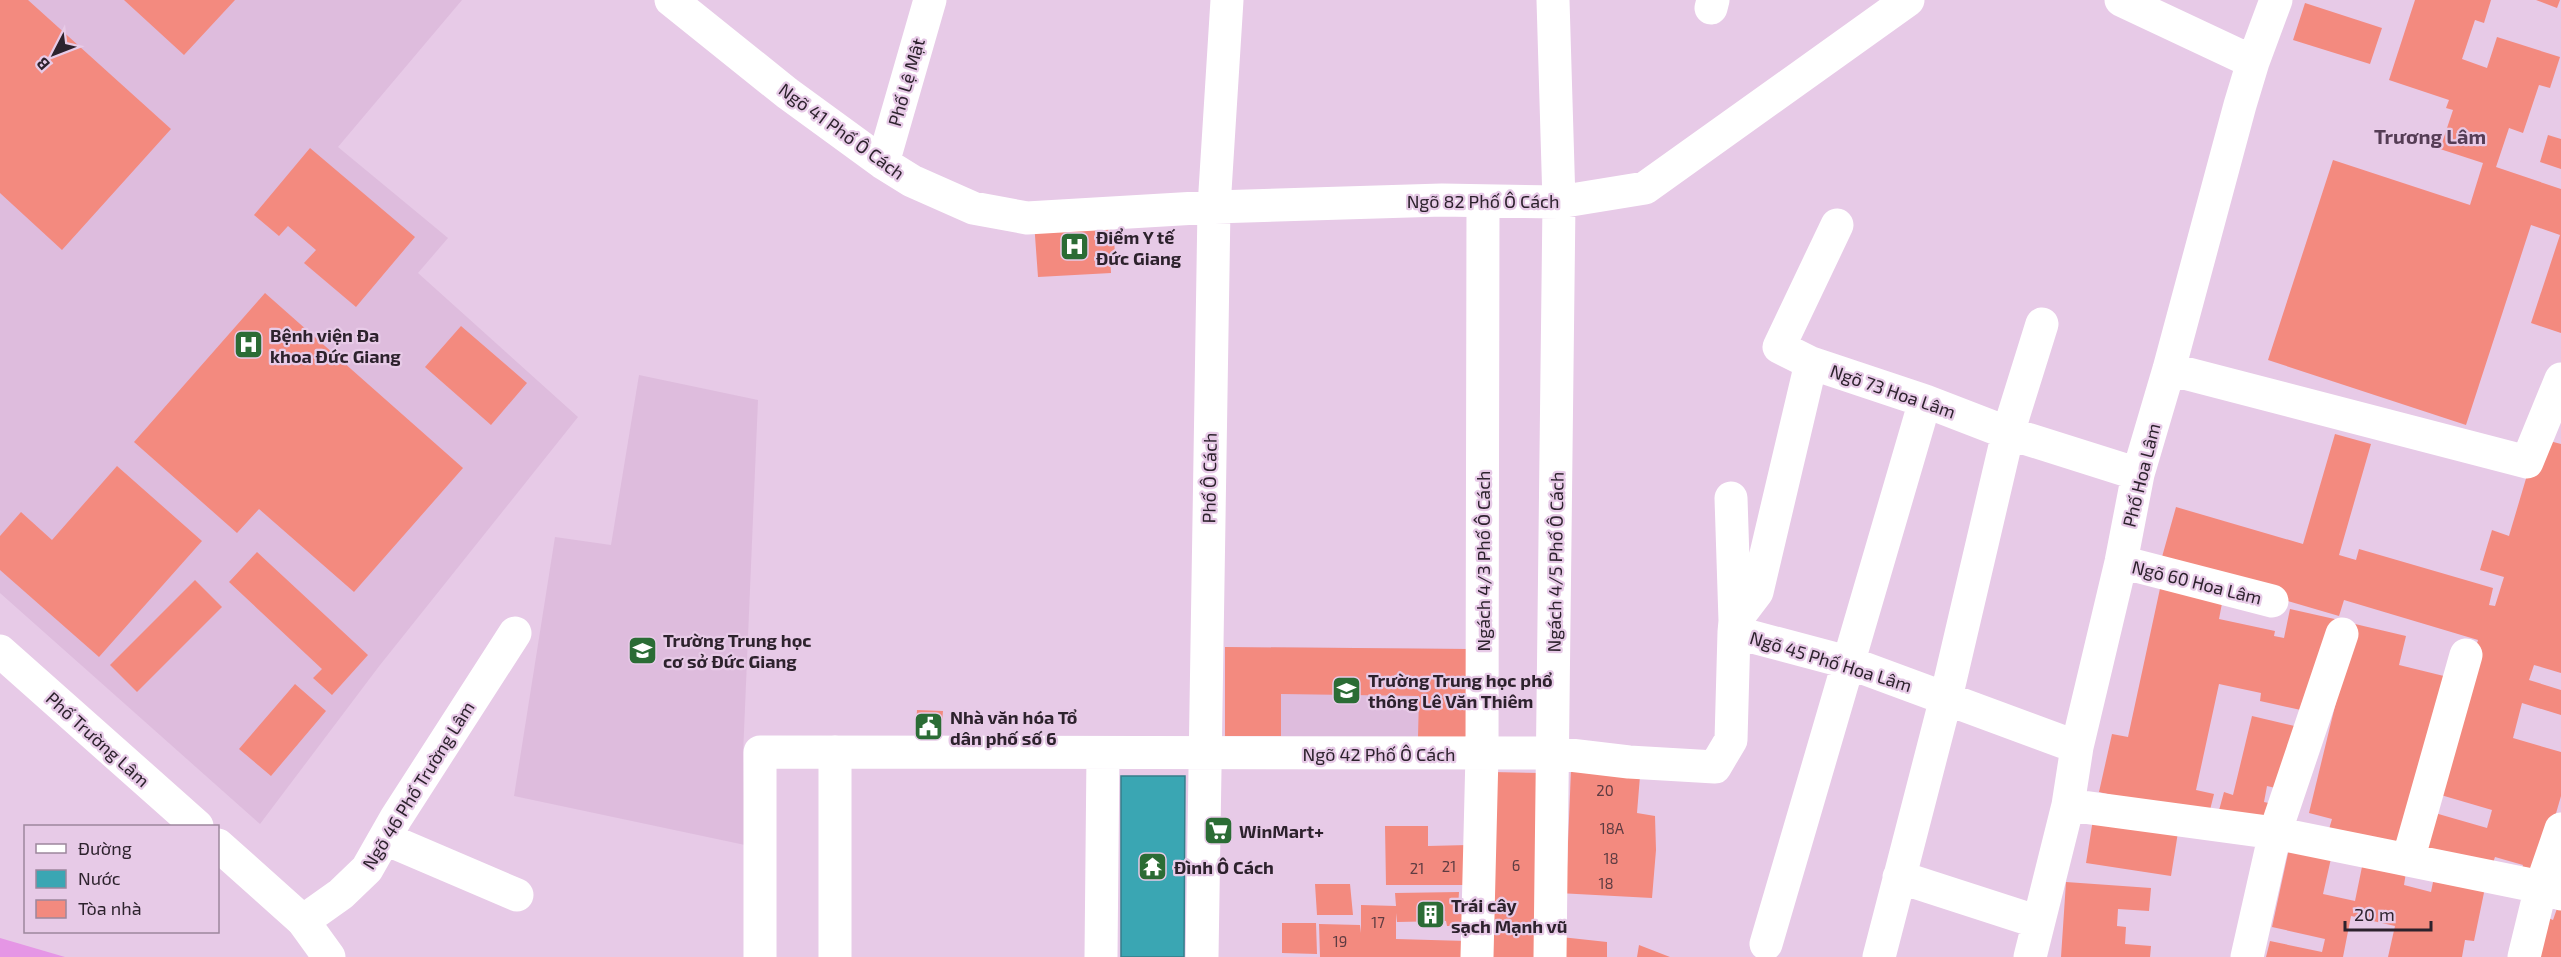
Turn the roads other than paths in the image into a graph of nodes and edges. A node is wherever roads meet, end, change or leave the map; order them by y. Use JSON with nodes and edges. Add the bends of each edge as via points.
{"nodes":[{"id":1,"x":671,"y":0,"type":"edge"},
{"id":2,"x":930,"y":0,"type":"edge"},
{"id":3,"x":1227,"y":0,"type":"edge"},
{"id":4,"x":1553,"y":0,"type":"edge"},
{"id":5,"x":1908,"y":0,"type":"edge"},
{"id":6,"x":2121,"y":0,"type":"edge"},
{"id":7,"x":2276,"y":0,"type":"edge"},
{"id":8,"x":2253,"y":62,"type":"junction"},
{"id":9,"x":883,"y":163,"type":"junction"},
{"id":10,"x":1483,"y":201,"type":"junction"},
{"id":11,"x":1559,"y":202,"type":"junction"},
{"id":12,"x":1214,"y":207,"type":"junction"},
{"id":13,"x":1837,"y":225,"type":"dead end"},
{"id":14,"x":2042,"y":324,"type":"dead end"},
{"id":15,"x":1811,"y":363,"type":"junction"},
{"id":16,"x":2169,"y":369,"type":"junction"},
{"id":17,"x":2561,"y":379,"type":"edge"},
{"id":18,"x":1925,"y":401,"type":"junction"},
{"id":19,"x":2008,"y":433,"type":"junction"},
{"id":20,"x":2138,"y":474,"type":"junction"},
{"id":21,"x":1731,"y":498,"type":"dead end"},
{"id":22,"x":2121,"y":562,"type":"junction"},
{"id":23,"x":2272,"y":601,"type":"dead end"},
{"id":24,"x":1734,"y":626,"type":"junction"},
{"id":25,"x":515,"y":633,"type":"dead end"},
{"id":26,"x":2342,"y":634,"type":"dead end"},
{"id":27,"x":0,"y":651,"type":"edge"},
{"id":28,"x":2466,"y":655,"type":"dead end"},
{"id":29,"x":1847,"y":662,"type":"junction"},
{"id":30,"x":1946,"y":698,"type":"junction"},
{"id":31,"x":2077,"y":747,"type":"junction"},
{"id":32,"x":835,"y":752,"type":"junction"},
{"id":33,"x":1103,"y":753,"type":"junction"},
{"id":34,"x":1206,"y":753,"type":"junction"},
{"id":35,"x":1553,"y":753,"type":"junction"},
{"id":36,"x":1482,"y":754,"type":"junction"},
{"id":37,"x":2068,"y":805,"type":"junction"},
{"id":38,"x":196,"y":825,"type":"edge"},
{"id":39,"x":2561,"y":829,"type":"edge"},
{"id":40,"x":2275,"y":832,"type":"junction"},
{"id":41,"x":386,"y":839,"type":"junction"},
{"id":42,"x":219,"y":846,"type":"edge"},
{"id":43,"x":2408,"y":860,"type":"junction"},
{"id":44,"x":1899,"y":877,"type":"junction"},
{"id":45,"x":2551,"y":890,"type":"edge"},
{"id":46,"x":517,"y":895,"type":"dead end"},
{"id":47,"x":303,"y":921,"type":"junction"},
{"id":48,"x":2038,"y":922,"type":"junction"},
{"id":49,"x":1766,"y":944,"type":"dead end"},
{"id":50,"x":329,"y":957,"type":"edge"},
{"id":51,"x":759,"y":957,"type":"edge"},
{"id":52,"x":835,"y":957,"type":"edge"},
{"id":53,"x":1101,"y":957,"type":"edge"},
{"id":54,"x":1202,"y":957,"type":"edge"},
{"id":55,"x":1477,"y":957,"type":"edge"},
{"id":56,"x":1550,"y":957,"type":"edge"},
{"id":57,"x":1879,"y":957,"type":"edge"},
{"id":58,"x":2030,"y":957,"type":"edge"},
{"id":59,"x":2247,"y":957,"type":"edge"},
{"id":60,"x":2524,"y":957,"type":"edge"}],
"edges":[{"from":1,"to":9,"type":"street","name":"Ngõ 41 Phố Ô Cách","via":[[787,93]]},
{"from":2,"to":9,"type":"street","name":"Phố Lệ Mật"},
{"from":3,"to":12,"type":"street","name":"Phố Ô Cách"},
{"from":4,"to":11,"type":"street","name":"Ngách 4/5 Phố Ô Cách"},
{"from":5,"to":11,"type":"street","name":"Ngõ 82 Phố Ô Cách","via":[[1645,188]]},
{"from":6,"to":8,"type":"street"},
{"from":7,"to":8,"type":"street","name":"Phố Hoa Lâm"},
{"from":8,"to":16,"type":"street","name":"Phố Hoa Lâm"},
{"from":9,"to":12,"type":"street","name":"Ngõ 41 Phố Ô Cách","via":[[912,181],[973,208],[1027,218]]},
{"from":10,"to":11,"type":"street","name":"Ngõ 82 Phố Ô Cách"},
{"from":10,"to":12,"type":"street","name":"Ngõ 82 Phố Ô Cách"},
{"from":10,"to":36,"type":"street","name":"Ngách 4/3 Phố Ô Cách"},
{"from":11,"to":35,"type":"street","name":"Ngách 4/5 Phố Ô Cách"},
{"from":12,"to":34,"type":"street","name":"Phố Ô Cách"},
{"from":13,"to":15,"type":"street","name":"Ngõ 73 Hoa Lâm","via":[[1779,347]]},
{"from":14,"to":19,"type":"street"},
{"from":15,"to":18,"type":"street","name":"Ngõ 73 Hoa Lâm"},
{"from":15,"to":24,"type":"street","via":[[1757,592]]},
{"from":16,"to":17,"type":"street","via":[[2527,462]]},
{"from":16,"to":20,"type":"street","name":"Phố Hoa Lâm"},
{"from":18,"to":19,"type":"street","name":"Ngõ 73 Hoa Lâm"},
{"from":18,"to":29,"type":"street"},
{"from":19,"to":20,"type":"street","name":"Ngõ 73 Hoa Lâm"},
{"from":19,"to":30,"type":"street"},
{"from":20,"to":22,"type":"street","name":"Phố Hoa Lâm"},
{"from":21,"to":24,"type":"street"},
{"from":22,"to":23,"type":"street","name":"Ngõ 60 Hoa Lâm"},
{"from":22,"to":31,"type":"street","name":"Phố Hoa Lâm"},
{"from":24,"to":29,"type":"street","name":"Ngõ 45 Phố Hoa Lâm"},
{"from":24,"to":35,"type":"street","name":"Ngõ 45 Phố Hoa Lâm","via":[[1731,740],[1715,766]]},
{"from":25,"to":41,"type":"street","name":"Ngõ 46 Phố Trường Lâm"},
{"from":26,"to":40,"type":"street"},
{"from":27,"to":38,"type":"street","name":"Phố Trường Lâm"},
{"from":28,"to":43,"type":"street"},
{"from":29,"to":30,"type":"street","name":"Ngõ 45 Phố Hoa Lâm"},
{"from":29,"to":49,"type":"street"},
{"from":30,"to":31,"type":"street","name":"Ngõ 45 Phố Hoa Lâm"},
{"from":30,"to":44,"type":"street"},
{"from":31,"to":37,"type":"street","name":"Phố Hoa Lâm"},
{"from":32,"to":33,"type":"street","name":"Ngõ 42 Phố Ô Cách"},
{"from":32,"to":51,"type":"street","name":"Ngõ 42 Phố Ô Cách","via":[[760,752]]},
{"from":32,"to":52,"type":"street"},
{"from":33,"to":34,"type":"street","name":"Ngõ 42 Phố Ô Cách"},
{"from":33,"to":53,"type":"street"},
{"from":34,"to":36,"type":"street","name":"Ngõ 42 Phố Ô Cách"},
{"from":34,"to":54,"type":"street","name":"Phố Ô Cách"},
{"from":35,"to":36,"type":"street","name":"Ngõ 42 Phố Ô Cách"},
{"from":35,"to":56,"type":"street","name":"Ngách 4/5 Phố Ô Cách"},
{"from":36,"to":55,"type":"street","name":"Ngách 4/3 Phố Ô Cách"},
{"from":37,"to":40,"type":"street"},
{"from":37,"to":48,"type":"street","name":"Phố Hoa Lâm"},
{"from":39,"to":45,"type":"street"},
{"from":40,"to":43,"type":"street"},
{"from":40,"to":59,"type":"street"},
{"from":41,"to":46,"type":"street"},
{"from":41,"to":47,"type":"street","name":"Ngõ 46 Phố Trường Lâm","via":[[367,869],[341,894]]},
{"from":42,"to":47,"type":"street"},
{"from":43,"to":45,"type":"street"},
{"from":44,"to":48,"type":"street"},
{"from":44,"to":57,"type":"street"},
{"from":45,"to":60,"type":"street"},
{"from":47,"to":50,"type":"street"},
{"from":48,"to":58,"type":"street","name":"Phố Hoa Lâm"}]}
